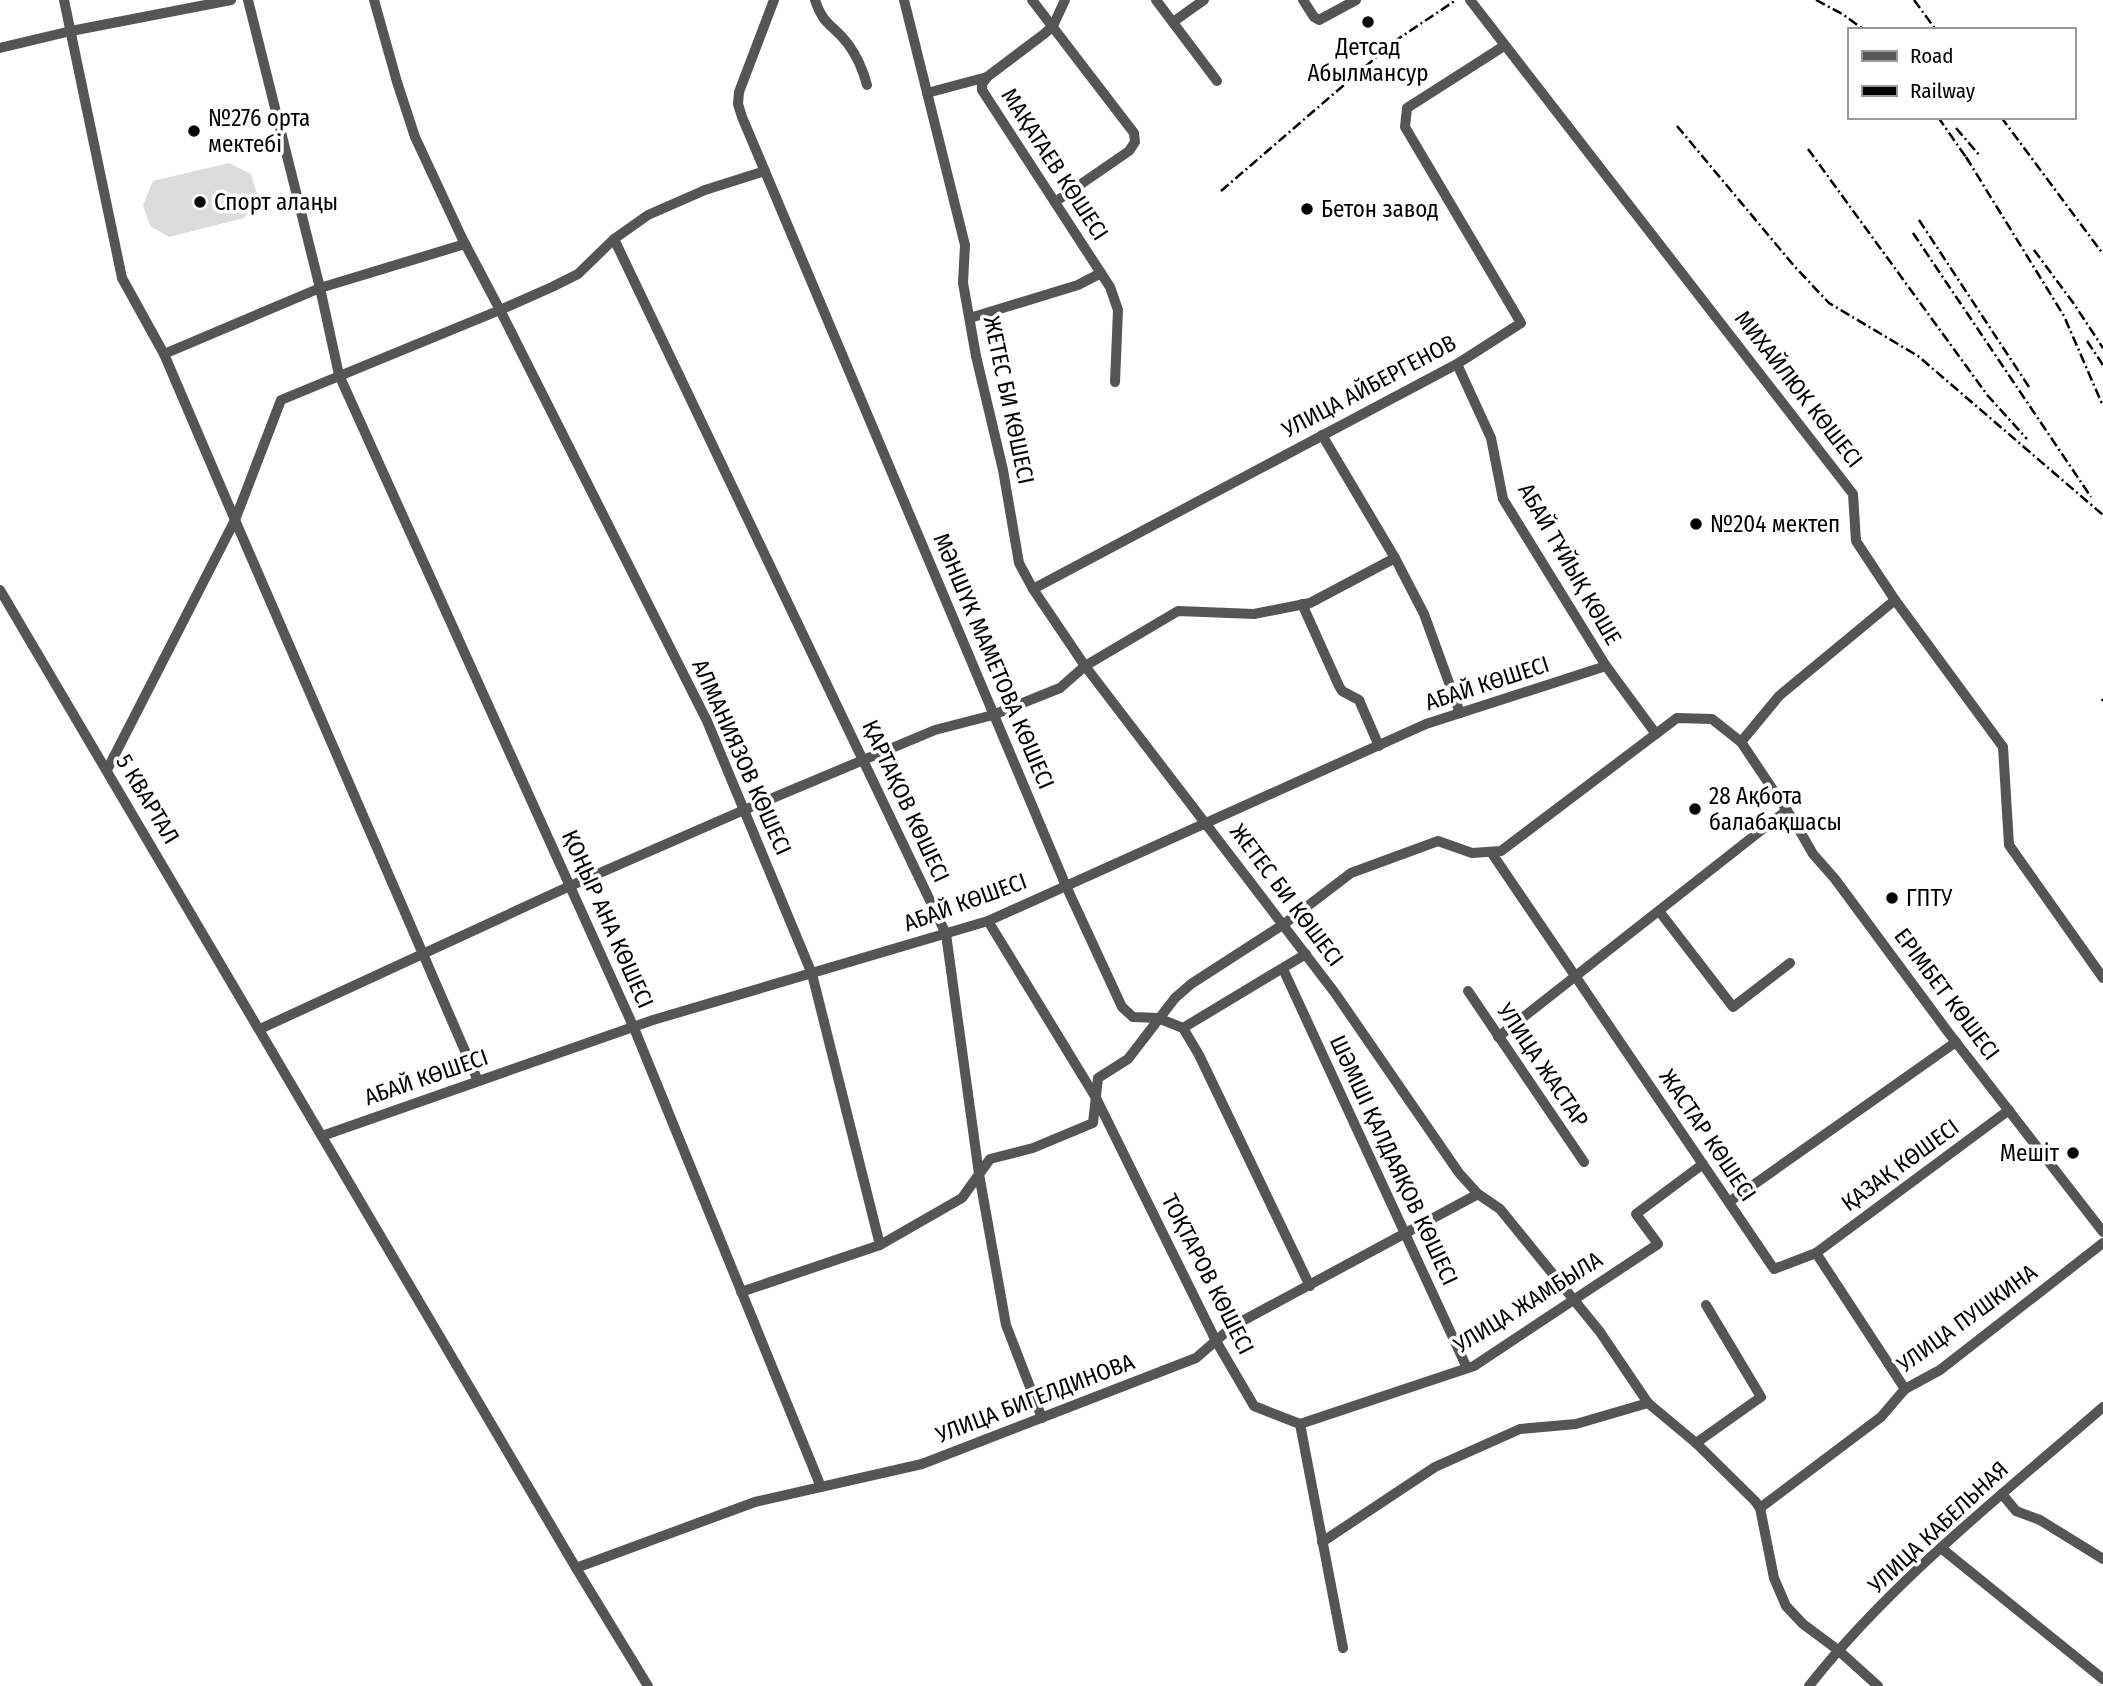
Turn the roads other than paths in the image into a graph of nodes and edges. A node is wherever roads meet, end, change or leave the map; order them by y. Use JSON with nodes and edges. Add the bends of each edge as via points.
{"nodes":[{"id":1,"x":64,"y":0,"type":"edge"},
{"id":2,"x":231,"y":0,"type":"edge"},
{"id":3,"x":248,"y":0,"type":"edge"},
{"id":4,"x":374,"y":0,"type":"edge"},
{"id":5,"x":774,"y":0,"type":"edge"},
{"id":6,"x":815,"y":0,"type":"edge"},
{"id":7,"x":904,"y":0,"type":"edge"},
{"id":8,"x":1032,"y":0,"type":"edge"},
{"id":9,"x":1065,"y":0,"type":"edge"},
{"id":10,"x":1156,"y":0,"type":"edge"},
{"id":11,"x":1203,"y":0,"type":"edge"},
{"id":12,"x":1303,"y":0,"type":"edge"},
{"id":13,"x":1356,"y":0,"type":"edge"},
{"id":14,"x":1470,"y":0,"type":"edge"},
{"id":15,"x":1173,"y":22,"type":"junction"},
{"id":16,"x":1052,"y":26,"type":"junction"},
{"id":17,"x":71,"y":31,"type":"junction"},
{"id":18,"x":1504,"y":46,"type":"junction"},
{"id":19,"x":0,"y":48,"type":"edge"},
{"id":20,"x":987,"y":77,"type":"junction"},
{"id":21,"x":1217,"y":81,"type":"dead end"},
{"id":22,"x":867,"y":85,"type":"dead end"},
{"id":23,"x":927,"y":93,"type":"junction"},
{"id":24,"x":765,"y":171,"type":"junction"},
{"id":25,"x":1055,"y":202,"type":"junction"},
{"id":26,"x":614,"y":239,"type":"junction"},
{"id":27,"x":465,"y":244,"type":"junction"},
{"id":28,"x":1101,"y":273,"type":"junction"},
{"id":29,"x":320,"y":288,"type":"junction"},
{"id":30,"x":500,"y":310,"type":"junction"},
{"id":31,"x":970,"y":318,"type":"junction"},
{"id":32,"x":164,"y":355,"type":"junction"},
{"id":33,"x":1457,"y":364,"type":"junction"},
{"id":34,"x":339,"y":375,"type":"junction"},
{"id":35,"x":1115,"y":382,"type":"dead end"},
{"id":36,"x":1322,"y":435,"type":"junction"},
{"id":37,"x":235,"y":520,"type":"junction"},
{"id":38,"x":1395,"y":558,"type":"junction"},
{"id":39,"x":1033,"y":589,"type":"junction"},
{"id":40,"x":0,"y":590,"type":"edge"},
{"id":41,"x":1895,"y":600,"type":"junction"},
{"id":42,"x":1302,"y":604,"type":"junction"},
{"id":43,"x":1085,"y":666,"type":"junction"},
{"id":44,"x":1606,"y":666,"type":"junction"},
{"id":45,"x":1460,"y":713,"type":"junction"},
{"id":46,"x":993,"y":715,"type":"junction"},
{"id":47,"x":1656,"y":734,"type":"junction"},
{"id":48,"x":1741,"y":742,"type":"junction"},
{"id":49,"x":1379,"y":746,"type":"junction"},
{"id":50,"x":863,"y":760,"type":"junction"},
{"id":51,"x":107,"y":770,"type":"junction"},
{"id":52,"x":744,"y":810,"type":"junction"},
{"id":53,"x":1787,"y":810,"type":"junction"},
{"id":54,"x":1206,"y":824,"type":"junction"},
{"id":55,"x":1491,"y":852,"type":"junction"},
{"id":56,"x":570,"y":886,"type":"junction"},
{"id":57,"x":1066,"y":886,"type":"junction"},
{"id":58,"x":1659,"y":911,"type":"junction"},
{"id":59,"x":988,"y":921,"type":"junction"},
{"id":60,"x":1284,"y":924,"type":"junction"},
{"id":61,"x":946,"y":934,"type":"junction"},
{"id":62,"x":424,"y":954,"type":"junction"},
{"id":63,"x":1307,"y":954,"type":"junction"},
{"id":64,"x":1790,"y":963,"type":"dead end"},
{"id":65,"x":1283,"y":969,"type":"junction"},
{"id":66,"x":812,"y":974,"type":"junction"},
{"id":67,"x":1575,"y":978,"type":"junction"},
{"id":68,"x":2103,"y":978,"type":"edge"},
{"id":69,"x":1468,"y":990,"type":"dead end"},
{"id":70,"x":1158,"y":1018,"type":"junction"},
{"id":71,"x":634,"y":1028,"type":"junction"},
{"id":72,"x":1183,"y":1028,"type":"junction"},
{"id":73,"x":260,"y":1030,"type":"junction"},
{"id":74,"x":1498,"y":1037,"type":"junction"},
{"id":75,"x":1956,"y":1042,"type":"junction"},
{"id":76,"x":478,"y":1081,"type":"junction"},
{"id":77,"x":1096,"y":1098,"type":"junction"},
{"id":78,"x":2009,"y":1110,"type":"junction"},
{"id":79,"x":322,"y":1136,"type":"junction"},
{"id":80,"x":1584,"y":1162,"type":"dead end"},
{"id":81,"x":1703,"y":1164,"type":"junction"},
{"id":82,"x":979,"y":1174,"type":"junction"},
{"id":83,"x":1478,"y":1194,"type":"junction"},
{"id":84,"x":1728,"y":1202,"type":"junction"},
{"id":85,"x":2103,"y":1232,"type":"edge"},
{"id":86,"x":1405,"y":1234,"type":"junction"},
{"id":87,"x":2103,"y":1243,"type":"edge"},
{"id":88,"x":880,"y":1245,"type":"junction"},
{"id":89,"x":1816,"y":1252,"type":"junction"},
{"id":90,"x":1310,"y":1286,"type":"junction"},
{"id":91,"x":741,"y":1292,"type":"junction"},
{"id":92,"x":1574,"y":1300,"type":"junction"},
{"id":93,"x":1706,"y":1304,"type":"dead end"},
{"id":94,"x":1216,"y":1341,"type":"junction"},
{"id":95,"x":1467,"y":1368,"type":"junction"},
{"id":96,"x":1905,"y":1389,"type":"junction"},
{"id":97,"x":1648,"y":1404,"type":"junction"},
{"id":98,"x":2102,"y":1409,"type":"edge"},
{"id":99,"x":1042,"y":1418,"type":"junction"},
{"id":100,"x":1300,"y":1424,"type":"junction"},
{"id":101,"x":1696,"y":1443,"type":"junction"},
{"id":102,"x":821,"y":1487,"type":"junction"},
{"id":103,"x":2002,"y":1494,"type":"junction"},
{"id":104,"x":1760,"y":1508,"type":"junction"},
{"id":105,"x":1322,"y":1542,"type":"junction"},
{"id":106,"x":1941,"y":1548,"type":"junction"},
{"id":107,"x":2103,"y":1559,"type":"edge"},
{"id":108,"x":576,"y":1568,"type":"junction"},
{"id":109,"x":1343,"y":1648,"type":"dead end"},
{"id":110,"x":1838,"y":1650,"type":"junction"},
{"id":111,"x":2103,"y":1679,"type":"edge"},
{"id":112,"x":648,"y":1686,"type":"edge"},
{"id":113,"x":1810,"y":1686,"type":"edge"},
{"id":114,"x":1878,"y":1686,"type":"edge"}],
"edges":[{"from":1,"to":17,"type":"street"},
{"from":2,"to":17,"type":"street"},
{"from":3,"to":29,"type":"street","name":"ҚОҢЫР АНА КӨШЕСІ"},
{"from":4,"to":27,"type":"street","name":"АЛМАНИЯЗОВ КӨШЕСІ","via":[[415,137]]},
{"from":5,"to":24,"type":"street","name":"МӘНШҮК МАМЕТОВА КӨШЕСІ","via":[[738,104]]},
{"from":6,"to":22,"type":"street","via":[[821,18],[848,43]]},
{"from":7,"to":23,"type":"street","name":"ЖЕТЕС БИ КӨШЕСІ"},
{"from":8,"to":16,"type":"street"},
{"from":9,"to":16,"type":"street","name":"МАҚАТАЕВ КӨШЕСІ"},
{"from":10,"to":15,"type":"street"},
{"from":11,"to":15,"type":"street"},
{"from":12,"to":13,"type":"street","via":[[1319,20]]},
{"from":14,"to":18,"type":"street","name":"МИХАЙЛЮК КӨШЕСІ"},
{"from":15,"to":21,"type":"street"},
{"from":16,"to":20,"type":"street","name":"МАҚАТАЕВ КӨШЕСІ"},
{"from":16,"to":25,"type":"street","via":[[1134,133],[1135,142],[1129,151]]},
{"from":17,"to":19,"type":"street"},
{"from":17,"to":32,"type":"street","via":[[122,278]]},
{"from":18,"to":33,"type":"street","name":"УЛИЦА АЙБЕРГЕНОВ","via":[[1407,108],[1405,127],[1521,323]]},
{"from":18,"to":41,"type":"street","name":"МИХАЙЛЮК КӨШЕСІ","via":[[1853,494],[1856,541]]},
{"from":20,"to":23,"type":"street"},
{"from":20,"to":25,"type":"street","name":"МАҚАТАЕВ КӨШЕСІ","via":[[982,90]]},
{"from":23,"to":31,"type":"street","name":"ЖЕТЕС БИ КӨШЕСІ","via":[[965,245],[963,283]]},
{"from":24,"to":26,"type":"street","via":[[648,215]]},
{"from":24,"to":46,"type":"street","name":"МӘНШҮК МАМЕТОВА КӨШЕСІ"},
{"from":25,"to":28,"type":"street","name":"МАҚАТАЕВ КӨШЕСІ"},
{"from":26,"to":30,"type":"street","via":[[578,274]]},
{"from":26,"to":50,"type":"street","name":"ҚАРТАҚОВ КӨШЕСІ"},
{"from":27,"to":29,"type":"street"},
{"from":27,"to":30,"type":"street","name":"АЛМАНИЯЗОВ КӨШЕСІ"},
{"from":28,"to":31,"type":"street","via":[[1078,285]]},
{"from":28,"to":35,"type":"street","name":"МАҚАТАЕВ КӨШЕСІ","via":[[1118,310]]},
{"from":29,"to":32,"type":"street"},
{"from":29,"to":34,"type":"street","name":"ҚОҢЫР АНА КӨШЕСІ"},
{"from":30,"to":34,"type":"street"},
{"from":30,"to":52,"type":"street","name":"АЛМАНИЯЗОВ КӨШЕСІ","via":[[707,721]]},
{"from":31,"to":39,"type":"street","name":"ЖЕТЕС БИ КӨШЕСІ","via":[[1019,563]]},
{"from":32,"to":37,"type":"street"},
{"from":33,"to":36,"type":"street","name":"УЛИЦА АЙБЕРГЕНОВ"},
{"from":33,"to":44,"type":"street","name":"АБАЙ ТҰЙЫҚ КӨШЕ","via":[[1491,438],[1503,499]]},
{"from":34,"to":37,"type":"street","via":[[281,400]]},
{"from":34,"to":56,"type":"street","name":"ҚОҢЫР АНА КӨШЕСІ"},
{"from":36,"to":38,"type":"street"},
{"from":36,"to":39,"type":"street","name":"УЛИЦА АЙБЕРГЕНОВ"},
{"from":37,"to":51,"type":"street"},
{"from":37,"to":62,"type":"street"},
{"from":38,"to":42,"type":"street"},
{"from":38,"to":45,"type":"street","via":[[1424,614]]},
{"from":39,"to":43,"type":"street","name":"ЖЕТЕС БИ КӨШЕСІ"},
{"from":40,"to":51,"type":"street","name":"5 КВАРТАЛ"},
{"from":41,"to":48,"type":"street","via":[[1779,696]]},
{"from":41,"to":68,"type":"street","name":"МИХАЙЛЮК КӨШЕСІ","via":[[2003,747],[2009,845]]},
{"from":42,"to":43,"type":"street","via":[[1254,614],[1178,611]]},
{"from":42,"to":49,"type":"street","via":[[1339,686],[1359,701]]},
{"from":43,"to":46,"type":"street","via":[[1060,688]]},
{"from":43,"to":54,"type":"street","name":"ЖЕТЕС БИ КӨШЕСІ"},
{"from":44,"to":45,"type":"street","name":"АБАЙ КӨШЕСІ"},
{"from":44,"to":47,"type":"street","name":"АБАЙ ТҰЙЫҚ КӨШЕ"},
{"from":45,"to":49,"type":"street","name":"АБАЙ КӨШЕСІ"},
{"from":46,"to":50,"type":"street","via":[[935,730]]},
{"from":46,"to":57,"type":"street","name":"МӘНШҮК МАМЕТОВА КӨШЕСІ"},
{"from":47,"to":48,"type":"street","name":"ЕРІМБЕТ КӨШЕСІ","via":[[1677,718],[1712,719]]},
{"from":47,"to":55,"type":"street","name":"ЕРІМБЕТ КӨШЕСІ","via":[[1501,851]]},
{"from":48,"to":53,"type":"street","name":"ЕРІМБЕТ КӨШЕСІ"},
{"from":49,"to":54,"type":"street","name":"АБАЙ КӨШЕСІ"},
{"from":50,"to":52,"type":"street"},
{"from":50,"to":61,"type":"street","name":"ҚАРТАҚОВ КӨШЕСІ"},
{"from":51,"to":73,"type":"street","name":"5 КВАРТАЛ"},
{"from":52,"to":56,"type":"street"},
{"from":52,"to":66,"type":"street","name":"АЛМАНИЯЗОВ КӨШЕСІ"},
{"from":53,"to":58,"type":"street"},
{"from":53,"to":75,"type":"street","name":"ЕРІМБЕТ КӨШЕСІ","via":[[1813,854]]},
{"from":54,"to":57,"type":"street","name":"АБАЙ КӨШЕСІ"},
{"from":54,"to":60,"type":"street","name":"ЖЕТЕС БИ КӨШЕСІ"},
{"from":55,"to":60,"type":"street","via":[[1472,853],[1438,841],[1351,873]]},
{"from":55,"to":67,"type":"street","name":"ЖАСТАР КӨШЕСІ"},
{"from":56,"to":62,"type":"street"},
{"from":56,"to":71,"type":"street","name":"ҚОҢЫР АНА КӨШЕСІ"},
{"from":57,"to":59,"type":"street","name":"АБАЙ КӨШЕСІ"},
{"from":57,"to":70,"type":"street","name":"МӘНШҮК МАМЕТОВА КӨШЕСІ","via":[[1122,1007],[1133,1017]]},
{"from":58,"to":64,"type":"street","via":[[1733,1007]]},
{"from":58,"to":67,"type":"street"},
{"from":59,"to":61,"type":"street","name":"АБАЙ КӨШЕСІ"},
{"from":59,"to":77,"type":"street","name":"ТОҚТАРОВ КӨШЕСІ"},
{"from":60,"to":63,"type":"street","name":"ЖЕТЕС БИ КӨШЕСІ"},
{"from":60,"to":70,"type":"street","via":[[1191,984]]},
{"from":61,"to":66,"type":"street","name":"АБАЙ КӨШЕСІ"},
{"from":61,"to":82,"type":"street","name":"ҚАРТАҚОВ КӨШЕСІ"},
{"from":62,"to":73,"type":"street"},
{"from":62,"to":76,"type":"street"},
{"from":63,"to":65,"type":"street"},
{"from":63,"to":83,"type":"street","name":"ЖЕТЕС БИ КӨШЕСІ"},
{"from":65,"to":72,"type":"street"},
{"from":65,"to":86,"type":"street","name":"ШӘМШІ ҚАЛДАЯҚОВ КӨШЕСІ"},
{"from":66,"to":71,"type":"street","name":"АБАЙ КӨШЕСІ"},
{"from":66,"to":88,"type":"street","name":"АЛМАНИЯЗОВ КӨШЕСІ"},
{"from":67,"to":74,"type":"street"},
{"from":67,"to":81,"type":"street","name":"ЖАСТАР КӨШЕСІ"},
{"from":69,"to":74,"type":"street","name":"УЛИЦА ЖАСТАР"},
{"from":70,"to":72,"type":"street","name":"МӘНШҮК МАМЕТОВА КӨШЕСІ"},
{"from":70,"to":77,"type":"street","via":[[1128,1059],[1098,1078]]},
{"from":71,"to":76,"type":"street","name":"АБАЙ КӨШЕСІ"},
{"from":71,"to":91,"type":"street","name":"ҚОҢЫР АНА КӨШЕСІ"},
{"from":72,"to":90,"type":"street"},
{"from":73,"to":79,"type":"street","name":"5 КВАРТАЛ"},
{"from":74,"to":80,"type":"street","name":"УЛИЦА ЖАСТАР"},
{"from":75,"to":78,"type":"street","name":"ЕРІМБЕТ КӨШЕСІ"},
{"from":75,"to":84,"type":"street"},
{"from":76,"to":79,"type":"street","name":"АБАЙ КӨШЕСІ"},
{"from":77,"to":82,"type":"street","via":[[1093,1123],[1033,1148],[989,1159]]},
{"from":77,"to":94,"type":"street","name":"ТОҚТАРОВ КӨШЕСІ"},
{"from":78,"to":85,"type":"street","name":"ЕРІМБЕТ КӨШЕСІ"},
{"from":78,"to":89,"type":"street","name":"ҚАЗАҚ КӨШЕСІ"},
{"from":79,"to":108,"type":"street","name":"5 КВАРТАЛ"},
{"from":81,"to":84,"type":"street","name":"ЖАСТАР КӨШЕСІ"},
{"from":81,"to":92,"type":"street","name":"УЛИЦА ЖАМБЫЛА","via":[[1636,1214],[1658,1244]]},
{"from":82,"to":88,"type":"street","via":[[962,1198]]},
{"from":82,"to":99,"type":"street","name":"ҚАРТАҚОВ КӨШЕСІ","via":[[1006,1325]]},
{"from":83,"to":86,"type":"street","name":"УЛИЦА БИГЕЛДИНОВА"},
{"from":83,"to":92,"type":"street","name":"ЖЕТЕС БИ КӨШЕСІ","via":[[1500,1209]]},
{"from":84,"to":89,"type":"street","name":"ЖАСТАР КӨШЕСІ","via":[[1774,1269]]},
{"from":86,"to":90,"type":"street","name":"УЛИЦА БИГЕЛДИНОВА"},
{"from":86,"to":95,"type":"street","name":"ШӘМШІ ҚАЛДАЯҚОВ КӨШЕСІ"},
{"from":87,"to":96,"type":"street","name":"УЛИЦА ПУШКИНА","via":[[1940,1370]]},
{"from":88,"to":91,"type":"street"},
{"from":89,"to":96,"type":"street"},
{"from":90,"to":94,"type":"street","name":"УЛИЦА БИГЕЛДИНОВА","via":[[1233,1326]]},
{"from":91,"to":102,"type":"street","name":"ҚОҢЫР АНА КӨШЕСІ"},
{"from":92,"to":95,"type":"street","name":"УЛИЦА ЖАМБЫЛА"},
{"from":92,"to":97,"type":"street","name":"ЖЕТЕС БИ КӨШЕСІ"},
{"from":93,"to":101,"type":"street","via":[[1761,1396]]},
{"from":94,"to":99,"type":"street","name":"УЛИЦА БИГЕЛДИНОВА","via":[[1196,1358]]},
{"from":94,"to":100,"type":"street","name":"ТОҚТАРОВ КӨШЕСІ","via":[[1254,1406]]},
{"from":95,"to":100,"type":"street","name":"УЛИЦА ЖАМБЫЛА"},
{"from":96,"to":104,"type":"street","name":"УЛИЦА ПУШКИНА","via":[[1881,1418]]},
{"from":97,"to":101,"type":"street","name":"ЖЕТЕС БИ КӨШЕСІ"},
{"from":97,"to":105,"type":"street","via":[[1576,1424],[1520,1429],[1435,1467]]},
{"from":98,"to":103,"type":"street","name":"УЛИЦА КАБЕЛЬНАЯ"},
{"from":99,"to":102,"type":"street","name":"УЛИЦА БИГЕЛДИНОВА","via":[[922,1464]]},
{"from":100,"to":105,"type":"street"},
{"from":101,"to":104,"type":"street","name":"ЖЕТЕС БИ КӨШЕСІ"},
{"from":102,"to":108,"type":"street","name":"УЛИЦА БИГЕЛДИНОВА","via":[[755,1502]]},
{"from":103,"to":106,"type":"street","name":"УЛИЦА КАБЕЛЬНАЯ"},
{"from":103,"to":107,"type":"street","via":[[2016,1511],[2040,1520]]},
{"from":104,"to":110,"type":"street","via":[[1774,1578],[1786,1606]]},
{"from":105,"to":109,"type":"street"},
{"from":106,"to":110,"type":"street","name":"УЛИЦА КАБЕЛЬНАЯ"},
{"from":106,"to":111,"type":"street"},
{"from":108,"to":112,"type":"street","name":"5 КВАРТАЛ"},
{"from":110,"to":113,"type":"street","name":"УЛИЦА КАБЕЛЬНАЯ"},
{"from":110,"to":114,"type":"street"}]}
